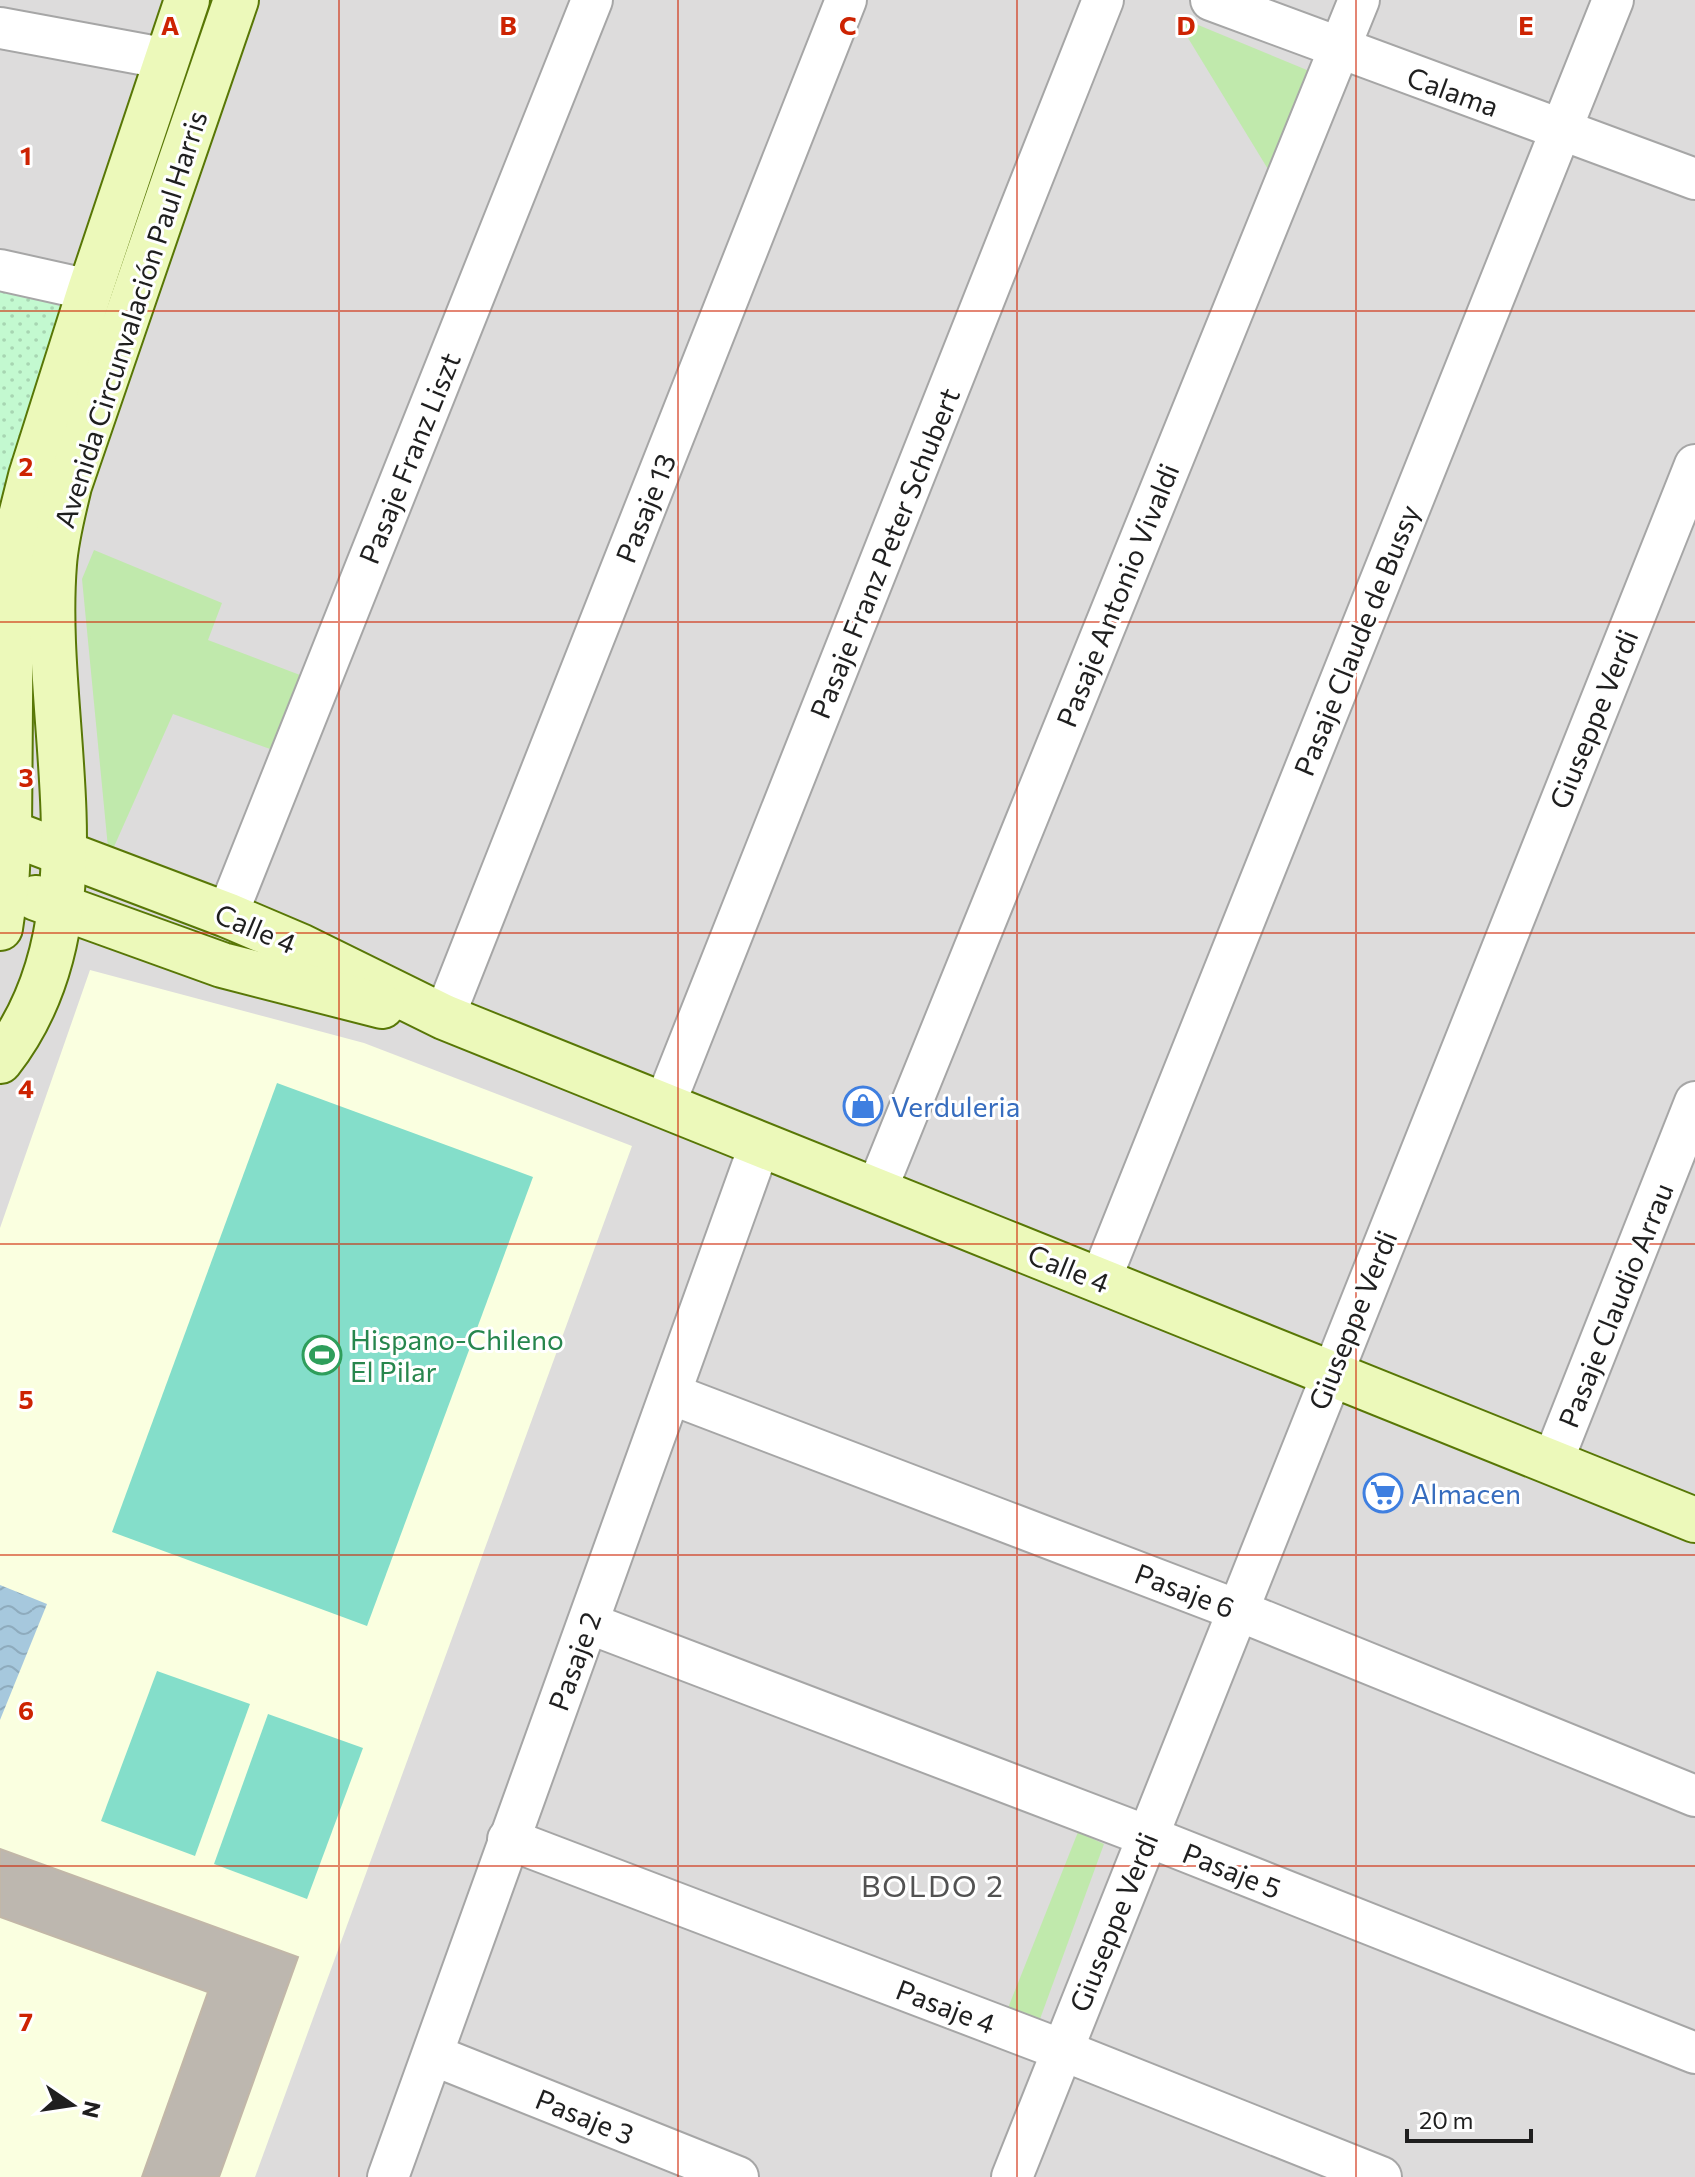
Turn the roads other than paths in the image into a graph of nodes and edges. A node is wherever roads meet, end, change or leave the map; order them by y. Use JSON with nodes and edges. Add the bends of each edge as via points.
{"nodes":[{"id":1,"x":187,"y":0,"type":"edge"},
{"id":2,"x":236,"y":0,"type":"edge"},
{"id":3,"x":846,"y":0,"type":"edge"},
{"id":4,"x":1103,"y":0,"type":"edge"},
{"id":5,"x":1211,"y":0,"type":"edge"},
{"id":6,"x":1359,"y":0,"type":"edge"},
{"id":7,"x":1613,"y":0,"type":"edge"},
{"id":8,"x":578,"y":4,"type":"edge"},
{"id":9,"x":0,"y":28,"type":"edge"},
{"id":10,"x":1340,"y":49,"type":"junction"},
{"id":11,"x":168,"y":59,"type":"junction"},
{"id":12,"x":1559,"y":130,"type":"junction"},
{"id":13,"x":1695,"y":179,"type":"edge"},
{"id":14,"x":0,"y":270,"type":"edge"},
{"id":15,"x":90,"y":290,"type":"junction"},
{"id":16,"x":1695,"y":465,"type":"edge"},
{"id":17,"x":9,"y":525,"type":"edge"},
{"id":18,"x":4,"y":831,"type":"edge"},
{"id":19,"x":63,"y":851,"type":"junction"},
{"id":20,"x":2,"y":900,"type":"edge"},
{"id":21,"x":62,"y":908,"type":"junction"},
{"id":22,"x":227,"y":915,"type":"junction"},
{"id":23,"x":444,"y":1017,"type":"junction"},
{"id":24,"x":0,"y":1061,"type":"edge"},
{"id":25,"x":1695,"y":1102,"type":"edge"},
{"id":26,"x":664,"y":1106,"type":"junction"},
{"id":27,"x":760,"y":1144,"type":"junction"},
{"id":28,"x":876,"y":1191,"type":"junction"},
{"id":29,"x":1100,"y":1281,"type":"junction"},
{"id":30,"x":1330,"y":1374,"type":"junction"},
{"id":31,"x":671,"y":1394,"type":"junction"},
{"id":32,"x":1552,"y":1463,"type":"junction"},
{"id":33,"x":1695,"y":1520,"type":"edge"},
{"id":34,"x":1237,"y":1610,"type":"junction"},
{"id":35,"x":588,"y":1623,"type":"junction"},
{"id":36,"x":1695,"y":1796,"type":"edge"},
{"id":37,"x":1147,"y":1836,"type":"junction"},
{"id":38,"x":508,"y":1839,"type":"junction"},
{"id":39,"x":1062,"y":2050,"type":"junction"},
{"id":40,"x":1695,"y":2053,"type":"edge"},
{"id":41,"x":433,"y":2055,"type":"junction"},
{"id":42,"x":388,"y":2177,"type":"edge"},
{"id":43,"x":738,"y":2177,"type":"edge"},
{"id":44,"x":1012,"y":2177,"type":"edge"},
{"id":45,"x":1381,"y":2177,"type":"edge"}],
"edges":[{"from":1,"to":11,"type":"street","name":"Avenida Circunvalación Paul Harris"},
{"from":2,"to":19,"type":"street","name":"Avenida Circunvalación Paul Harris","via":[[69,486],[58,533],[53,592]]},
{"from":3,"to":23,"type":"street","name":"Pasaje 13"},
{"from":4,"to":26,"type":"street","name":"Pasaje Franz Peter Schubert"},
{"from":5,"to":10,"type":"street","name":"Calama"},
{"from":6,"to":10,"type":"street","name":"Pasaje Antonio Vivaldi"},
{"from":7,"to":12,"type":"street","name":"Pasaje Claude de Bussy"},
{"from":8,"to":22,"type":"street","name":"Pasaje Franz Liszt"},
{"from":9,"to":11,"type":"street"},
{"from":10,"to":12,"type":"street","name":"Calama"},
{"from":10,"to":28,"type":"street","name":"Pasaje Antonio Vivaldi"},
{"from":11,"to":15,"type":"street","name":"Avenida Circunvalación Paul Harris"},
{"from":12,"to":13,"type":"street","name":"Calama"},
{"from":12,"to":29,"type":"street","name":"Pasaje Claude de Bussy"},
{"from":14,"to":15,"type":"street"},
{"from":15,"to":17,"type":"street","name":"Avenida Circunvalación Paul Harris","via":[[31,476]]},
{"from":16,"to":30,"type":"street","name":"Giuseppe Verdi"},
{"from":17,"to":18,"type":"street","name":"Avenida Circunvalación Paul Harris"},
{"from":18,"to":19,"type":"street","name":"Calle 4"},
{"from":18,"to":20,"type":"street","name":"Avenida Circunvalación Paul Harris"},
{"from":19,"to":21,"type":"street","name":"Avenida Circunvalación Paul Harris"},
{"from":19,"to":22,"type":"street","name":"Calle 4"},
{"from":20,"to":21,"type":"street","name":"Calle 4"},
{"from":21,"to":23,"type":"street","name":"Calle 4","via":[[261,976]]},
{"from":21,"to":24,"type":"street","name":"Avenida Circunvalación Paul Harris","via":[[41,986]]},
{"from":22,"to":23,"type":"street","name":"Calle 4"},
{"from":23,"to":26,"type":"street","name":"Calle 4"},
{"from":25,"to":32,"type":"street","name":"Pasaje Claudio Arrau"},
{"from":26,"to":27,"type":"street","name":"Calle 4"},
{"from":27,"to":28,"type":"street","name":"Calle 4"},
{"from":27,"to":31,"type":"street","name":"Pasaje 2"},
{"from":28,"to":29,"type":"street","name":"Calle 4"},
{"from":29,"to":30,"type":"street","name":"Calle 4"},
{"from":30,"to":32,"type":"street","name":"Calle 4"},
{"from":30,"to":34,"type":"street","name":"Giuseppe Verdi"},
{"from":31,"to":34,"type":"street","name":"Pasaje 6"},
{"from":31,"to":35,"type":"street","name":"Pasaje 2"},
{"from":32,"to":33,"type":"street","name":"Calle 4"},
{"from":34,"to":36,"type":"street","name":"Pasaje 6"},
{"from":34,"to":37,"type":"street","name":"Giuseppe Verdi"},
{"from":35,"to":37,"type":"street","name":"Pasaje 5"},
{"from":35,"to":38,"type":"street","name":"Pasaje 2"},
{"from":37,"to":39,"type":"street","name":"Giuseppe Verdi"},
{"from":37,"to":40,"type":"street","name":"Pasaje 5"},
{"from":38,"to":39,"type":"street","name":"Pasaje 4"},
{"from":38,"to":41,"type":"street","name":"Pasaje 2"},
{"from":39,"to":44,"type":"street","name":"Giuseppe Verdi"},
{"from":39,"to":45,"type":"street","name":"Pasaje 4"},
{"from":41,"to":42,"type":"street","name":"Pasaje 2"},
{"from":41,"to":43,"type":"street","name":"Pasaje 3"}]}
